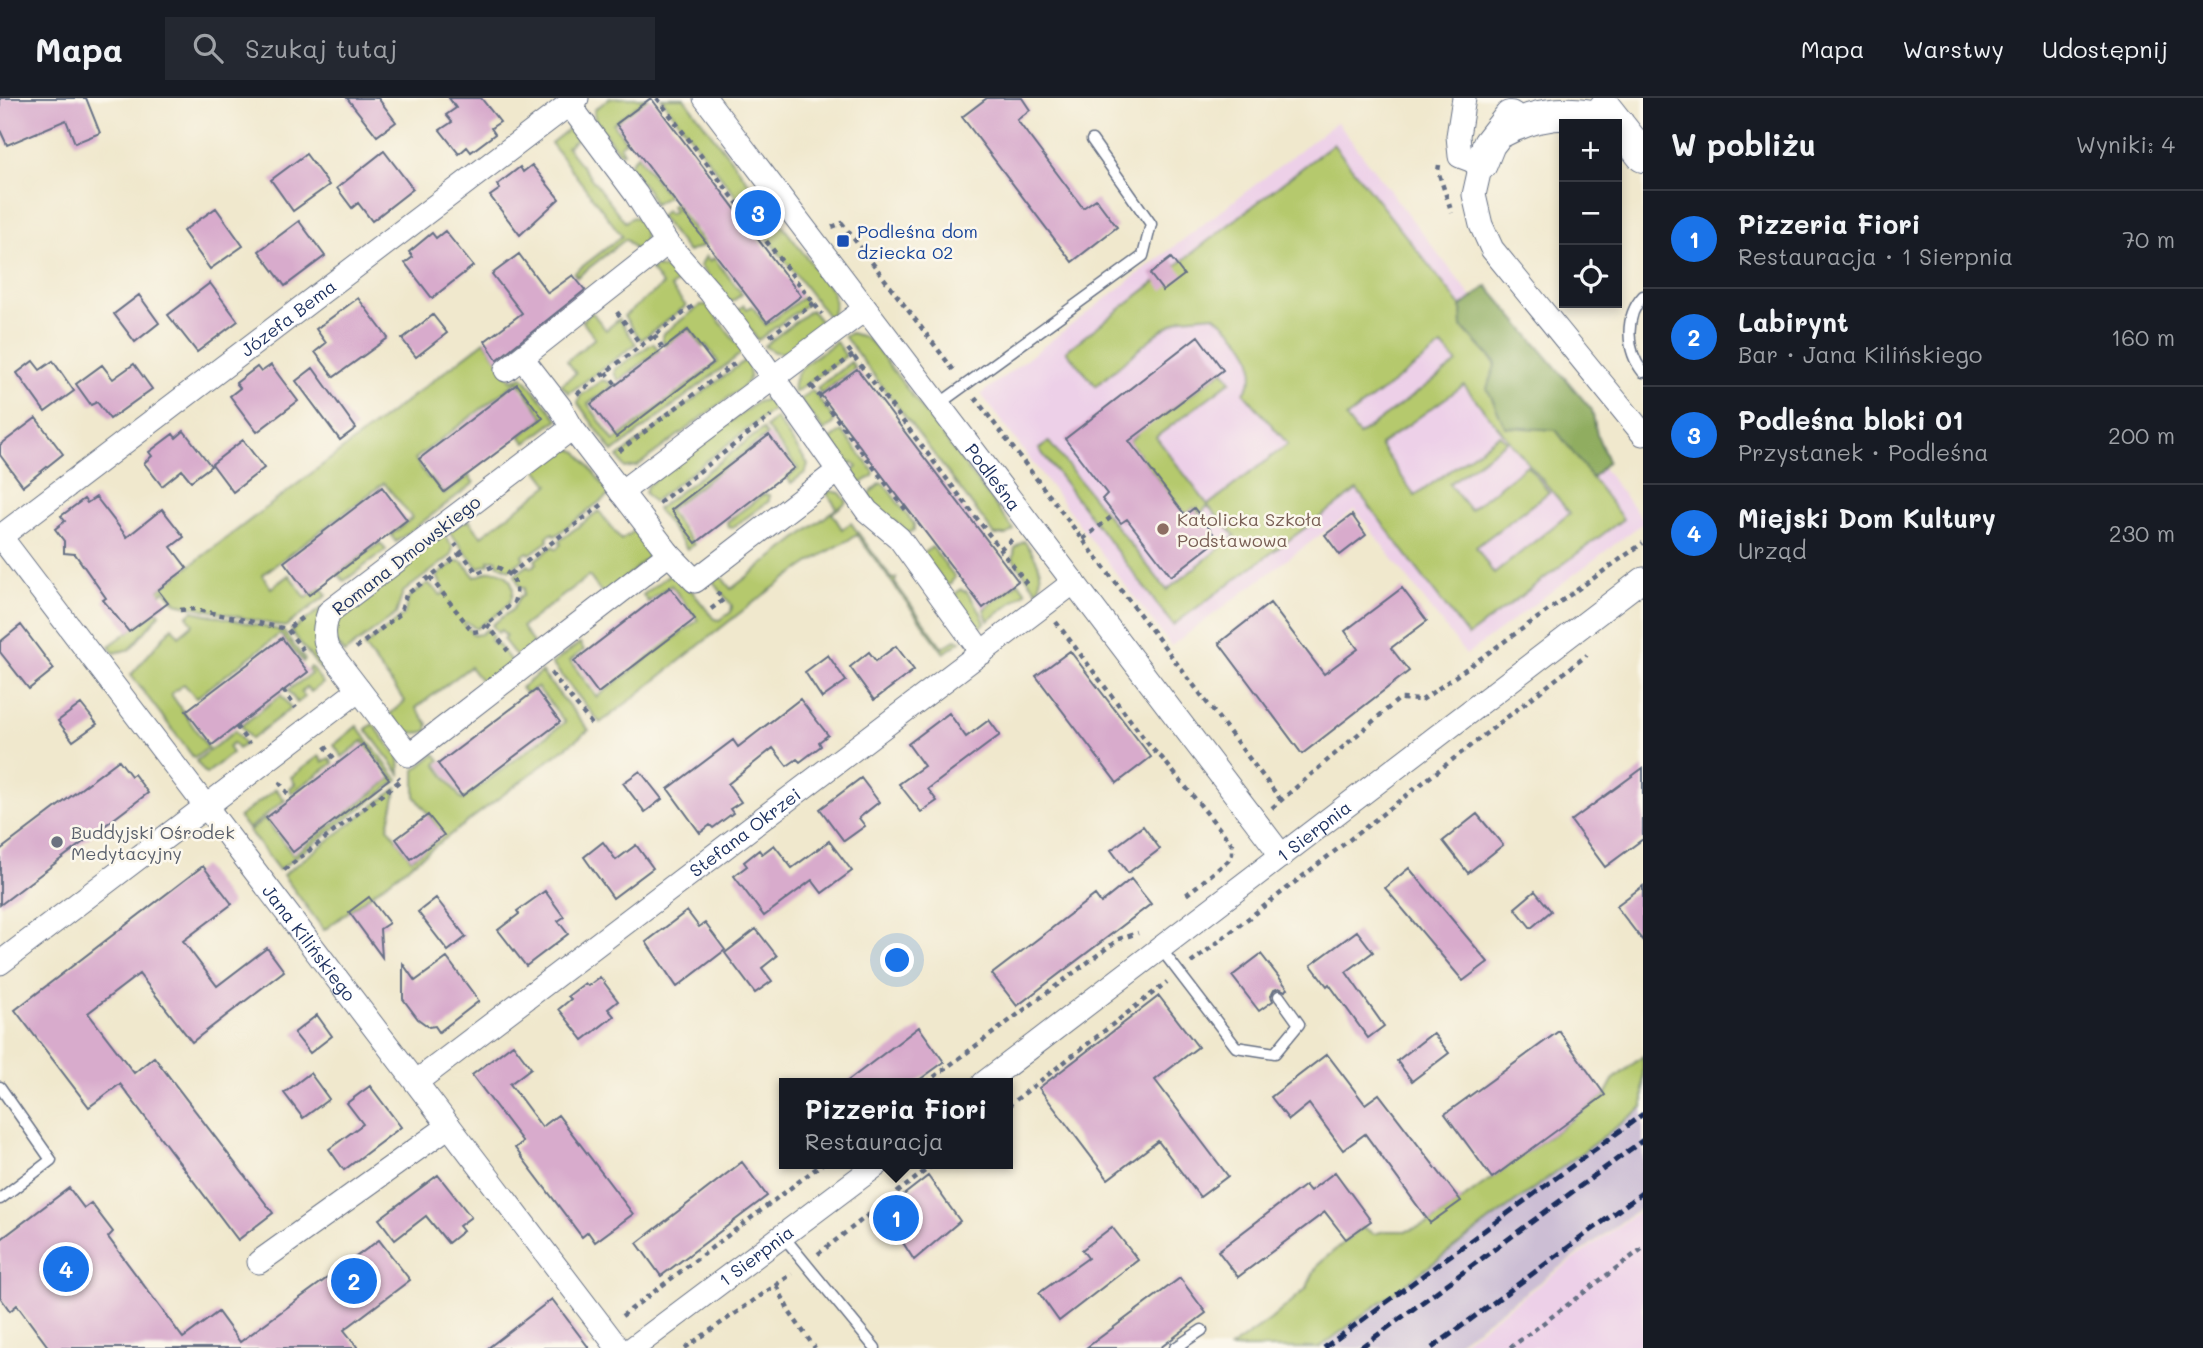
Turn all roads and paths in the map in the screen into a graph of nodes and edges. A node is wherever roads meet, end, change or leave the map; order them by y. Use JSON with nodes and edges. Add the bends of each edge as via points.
{"nodes":[{"id":1,"x":705,"y":98,"type":"edge"},
{"id":2,"x":1464,"y":98,"type":"edge"},
{"id":3,"x":1523,"y":98,"type":"edge"},
{"id":4,"x":1597,"y":98,"type":"edge"},
{"id":5,"x":573,"y":101,"type":"edge"},
{"id":6,"x":1600,"y":119,"type":"edge"},
{"id":7,"x":1614,"y":119,"type":"edge"},
{"id":8,"x":1622,"y":129,"type":"edge"},
{"id":9,"x":1500,"y":132,"type":"junction"},
{"id":10,"x":1092,"y":140,"type":"dead end"},
{"id":11,"x":1643,"y":156,"type":"edge"},
{"id":12,"x":1481,"y":164,"type":"junction"},
{"id":13,"x":828,"y":229,"type":"dead end"},
{"id":14,"x":667,"y":243,"type":"junction"},
{"id":15,"x":604,"y":293,"type":"junction"},
{"id":16,"x":711,"y":293,"type":"junction"},
{"id":17,"x":1643,"y":296,"type":"edge"},
{"id":18,"x":814,"y":303,"type":"dead end"},
{"id":19,"x":865,"y":309,"type":"junction"},
{"id":20,"x":654,"y":335,"type":"junction"},
{"id":21,"x":641,"y":345,"type":"junction"},
{"id":22,"x":663,"y":349,"type":"dead end"},
{"id":23,"x":753,"y":349,"type":"junction"},
{"id":24,"x":853,"y":355,"type":"dead end"},
{"id":25,"x":606,"y":372,"type":"junction"},
{"id":26,"x":1643,"y":372,"type":"edge"},
{"id":27,"x":774,"y":378,"type":"junction"},
{"id":28,"x":964,"y":384,"type":"junction"},
{"id":29,"x":616,"y":385,"type":"dead end"},
{"id":30,"x":811,"y":386,"type":"junction"},
{"id":31,"x":789,"y":402,"type":"junction"},
{"id":32,"x":939,"y":404,"type":"junction"},
{"id":33,"x":560,"y":407,"type":"junction"},
{"id":34,"x":572,"y":428,"type":"junction"},
{"id":35,"x":1643,"y":434,"type":"edge"},
{"id":36,"x":612,"y":456,"type":"dead end"},
{"id":37,"x":838,"y":471,"type":"junction"},
{"id":38,"x":621,"y":492,"type":"junction"},
{"id":39,"x":652,"y":509,"type":"dead end"},
{"id":40,"x":1114,"y":515,"type":"dead end"},
{"id":41,"x":914,"y":520,"type":"dead end"},
{"id":42,"x":442,"y":527,"type":"junction"},
{"id":43,"x":0,"y":537,"type":"edge"},
{"id":44,"x":1083,"y":539,"type":"junction"},
{"id":45,"x":1643,"y":544,"type":"edge"},
{"id":46,"x":461,"y":552,"type":"junction"},
{"id":47,"x":669,"y":554,"type":"junction"},
{"id":48,"x":510,"y":575,"type":"junction"},
{"id":49,"x":430,"y":577,"type":"junction"},
{"id":50,"x":1643,"y":579,"type":"edge"},
{"id":51,"x":1074,"y":582,"type":"junction"},
{"id":52,"x":180,"y":610,"type":"dead end"},
{"id":53,"x":487,"y":624,"type":"junction"},
{"id":54,"x":287,"y":629,"type":"dead end"},
{"id":55,"x":1593,"y":650,"type":"dead end"},
{"id":56,"x":982,"y":653,"type":"junction"},
{"id":57,"x":346,"y":656,"type":"dead end"},
{"id":58,"x":529,"y":662,"type":"junction"},
{"id":59,"x":359,"y":690,"type":"junction"},
{"id":60,"x":283,"y":691,"type":"dead end"},
{"id":61,"x":296,"y":709,"type":"dead end"},
{"id":62,"x":236,"y":726,"type":"dead end"},
{"id":63,"x":594,"y":727,"type":"dead end"},
{"id":64,"x":250,"y":744,"type":"dead end"},
{"id":65,"x":325,"y":746,"type":"dead end"},
{"id":66,"x":338,"y":764,"type":"dead end"},
{"id":67,"x":393,"y":770,"type":"dead end"},
{"id":68,"x":279,"y":782,"type":"dead end"},
{"id":69,"x":292,"y":799,"type":"dead end"},
{"id":70,"x":1281,"y":800,"type":"junction"},
{"id":71,"x":207,"y":806,"type":"junction"},
{"id":72,"x":1256,"y":822,"type":"junction"},
{"id":73,"x":1232,"y":844,"type":"dead end"},
{"id":74,"x":1282,"y":856,"type":"junction"},
{"id":75,"x":278,"y":875,"type":"dead end"},
{"id":76,"x":1161,"y":949,"type":"junction"},
{"id":77,"x":0,"y":963,"type":"edge"},
{"id":78,"x":1179,"y":973,"type":"junction"},
{"id":79,"x":1279,"y":996,"type":"dead end"},
{"id":80,"x":991,"y":1078,"type":"edge"},
{"id":81,"x":416,"y":1082,"type":"junction"},
{"id":82,"x":0,"y":1087,"type":"edge"},
{"id":83,"x":1013,"y":1102,"type":"edge"},
{"id":84,"x":449,"y":1126,"type":"junction"},
{"id":85,"x":815,"y":1169,"type":"edge"},
{"id":86,"x":871,"y":1169,"type":"edge"},
{"id":87,"x":928,"y":1169,"type":"edge"},
{"id":88,"x":2,"y":1192,"type":"edge"},
{"id":89,"x":783,"y":1236,"type":"junction"},
{"id":90,"x":1643,"y":1248,"type":"edge"},
{"id":91,"x":259,"y":1262,"type":"dead end"},
{"id":92,"x":806,"y":1264,"type":"junction"},
{"id":93,"x":776,"y":1286,"type":"junction"},
{"id":94,"x":613,"y":1315,"type":"dead end"},
{"id":95,"x":1202,"y":1330,"type":"dead end"},
{"id":96,"x":618,"y":1348,"type":"edge"},
{"id":97,"x":634,"y":1348,"type":"edge"},
{"id":98,"x":685,"y":1348,"type":"edge"},
{"id":99,"x":815,"y":1348,"type":"edge"},
{"id":100,"x":875,"y":1348,"type":"edge"},
{"id":101,"x":1175,"y":1348,"type":"edge"},
{"id":102,"x":1510,"y":1348,"type":"edge"}],
"edges":[{"from":1,"to":19,"type":"street","name":"Podleśna"},
{"from":2,"to":12,"type":"street","via":[[1460,156]]},
{"from":3,"to":9,"type":"main road"},
{"from":4,"to":7,"type":"main road"},
{"from":5,"to":14,"type":"street"},
{"from":5,"to":43,"type":"street","name":"Józefa Bema"},
{"from":6,"to":9,"type":"main road","via":[[1558,113],[1520,121]]},
{"from":8,"to":11,"type":"main road"},
{"from":9,"to":12,"type":"main road"},
{"from":10,"to":28,"type":"lane","via":[[1151,224],[1143,256]]},
{"from":12,"to":35,"type":"street","via":[[1474,195],[1492,249]]},
{"from":13,"to":28,"type":"path","via":[[842,223]]},
{"from":14,"to":15,"type":"street"},
{"from":14,"to":16,"type":"street"},
{"from":15,"to":21,"type":"path"},
{"from":15,"to":33,"type":"street","via":[[514,364]]},
{"from":16,"to":20,"type":"path"},
{"from":16,"to":23,"type":"street"},
{"from":17,"to":26,"type":"lane","via":[[1636,304],[1628,335]]},
{"from":18,"to":23,"type":"path"},
{"from":19,"to":27,"type":"street"},
{"from":19,"to":32,"type":"street","name":"Podleśna"},
{"from":20,"to":21,"type":"path"},
{"from":20,"to":22,"type":"path"},
{"from":21,"to":25,"type":"path"},
{"from":23,"to":27,"type":"street"},
{"from":23,"to":36,"type":"path"},
{"from":24,"to":30,"type":"path"},
{"from":25,"to":29,"type":"path"},
{"from":25,"to":33,"type":"path"},
{"from":27,"to":31,"type":"street"},
{"from":27,"to":38,"type":"street"},
{"from":28,"to":32,"type":"lane"},
{"from":28,"to":44,"type":"path"},
{"from":30,"to":31,"type":"path"},
{"from":30,"to":41,"type":"path"},
{"from":31,"to":37,"type":"street"},
{"from":31,"to":39,"type":"path"},
{"from":32,"to":51,"type":"street","name":"Podleśna"},
{"from":33,"to":34,"type":"street"},
{"from":34,"to":38,"type":"street"},
{"from":34,"to":42,"type":"street","name":"Romana Dmowskiego"},
{"from":37,"to":47,"type":"street","via":[[695,581]]},
{"from":37,"to":56,"type":"street","via":[[867,511],[899,538]]},
{"from":38,"to":47,"type":"street"},
{"from":38,"to":48,"type":"path"},
{"from":40,"to":44,"type":"path"},
{"from":42,"to":46,"type":"path"},
{"from":42,"to":59,"type":"street","name":"Romana Dmowskiego","via":[[329,612],[324,626],[327,648]]},
{"from":43,"to":71,"type":"street","name":"Jana Kilińskiego"},
{"from":44,"to":70,"type":"path"},
{"from":45,"to":70,"type":"path","via":[[1422,700],[1399,699]]},
{"from":46,"to":48,"type":"path","via":[[477,573],[494,566]]},
{"from":46,"to":49,"type":"path"},
{"from":47,"to":58,"type":"street"},
{"from":48,"to":53,"type":"path","via":[[516,586],[514,602]]},
{"from":49,"to":53,"type":"path","via":[[473,632]]},
{"from":49,"to":57,"type":"path","via":[[406,595],[400,614]]},
{"from":50,"to":74,"type":"street","name":"1 Sierpnia"},
{"from":51,"to":56,"type":"street","name":"Stefana Okrzei"},
{"from":51,"to":72,"type":"street","name":"Podleśna"},
{"from":52,"to":54,"type":"path"},
{"from":53,"to":58,"type":"path"},
{"from":55,"to":78,"type":"path"},
{"from":56,"to":81,"type":"street","name":"Stefana Okrzei"},
{"from":58,"to":59,"type":"street","name":"Romana Dmowskiego","via":[[408,755]]},
{"from":58,"to":63,"type":"path"},
{"from":59,"to":71,"type":"street"},
{"from":60,"to":61,"type":"path"},
{"from":62,"to":64,"type":"path"},
{"from":65,"to":66,"type":"path"},
{"from":67,"to":75,"type":"path","via":[[401,780]]},
{"from":68,"to":69,"type":"path"},
{"from":70,"to":72,"type":"path"},
{"from":71,"to":77,"type":"street"},
{"from":71,"to":81,"type":"street","name":"Jana Kilińskiego"},
{"from":72,"to":73,"type":"path"},
{"from":72,"to":74,"type":"street","name":"Podleśna"},
{"from":74,"to":76,"type":"street","name":"1 Sierpnia"},
{"from":76,"to":78,"type":"lane"},
{"from":76,"to":80,"type":"street","name":"1 Sierpnia"},
{"from":78,"to":79,"type":"lane","via":[[1236,1047],[1275,1053],[1298,1024]]},
{"from":78,"to":83,"type":"path"},
{"from":81,"to":84,"type":"street","name":"Jana Kilińskiego"},
{"from":82,"to":88,"type":"lane","via":[[51,1160]]},
{"from":84,"to":91,"type":"street"},
{"from":84,"to":96,"type":"street","name":"Jana Kilińskiego"},
{"from":85,"to":94,"type":"path","via":[[628,1312],[621,1317]]},
{"from":86,"to":89,"type":"street","name":"1 Sierpnia"},
{"from":87,"to":92,"type":"path"},
{"from":89,"to":92,"type":"lane"},
{"from":89,"to":97,"type":"street","name":"1 Sierpnia"},
{"from":90,"to":102,"type":"path"},
{"from":92,"to":93,"type":"path"},
{"from":92,"to":100,"type":"lane"},
{"from":93,"to":98,"type":"path"},
{"from":93,"to":99,"type":"path"},
{"from":95,"to":101,"type":"lane"}]}
